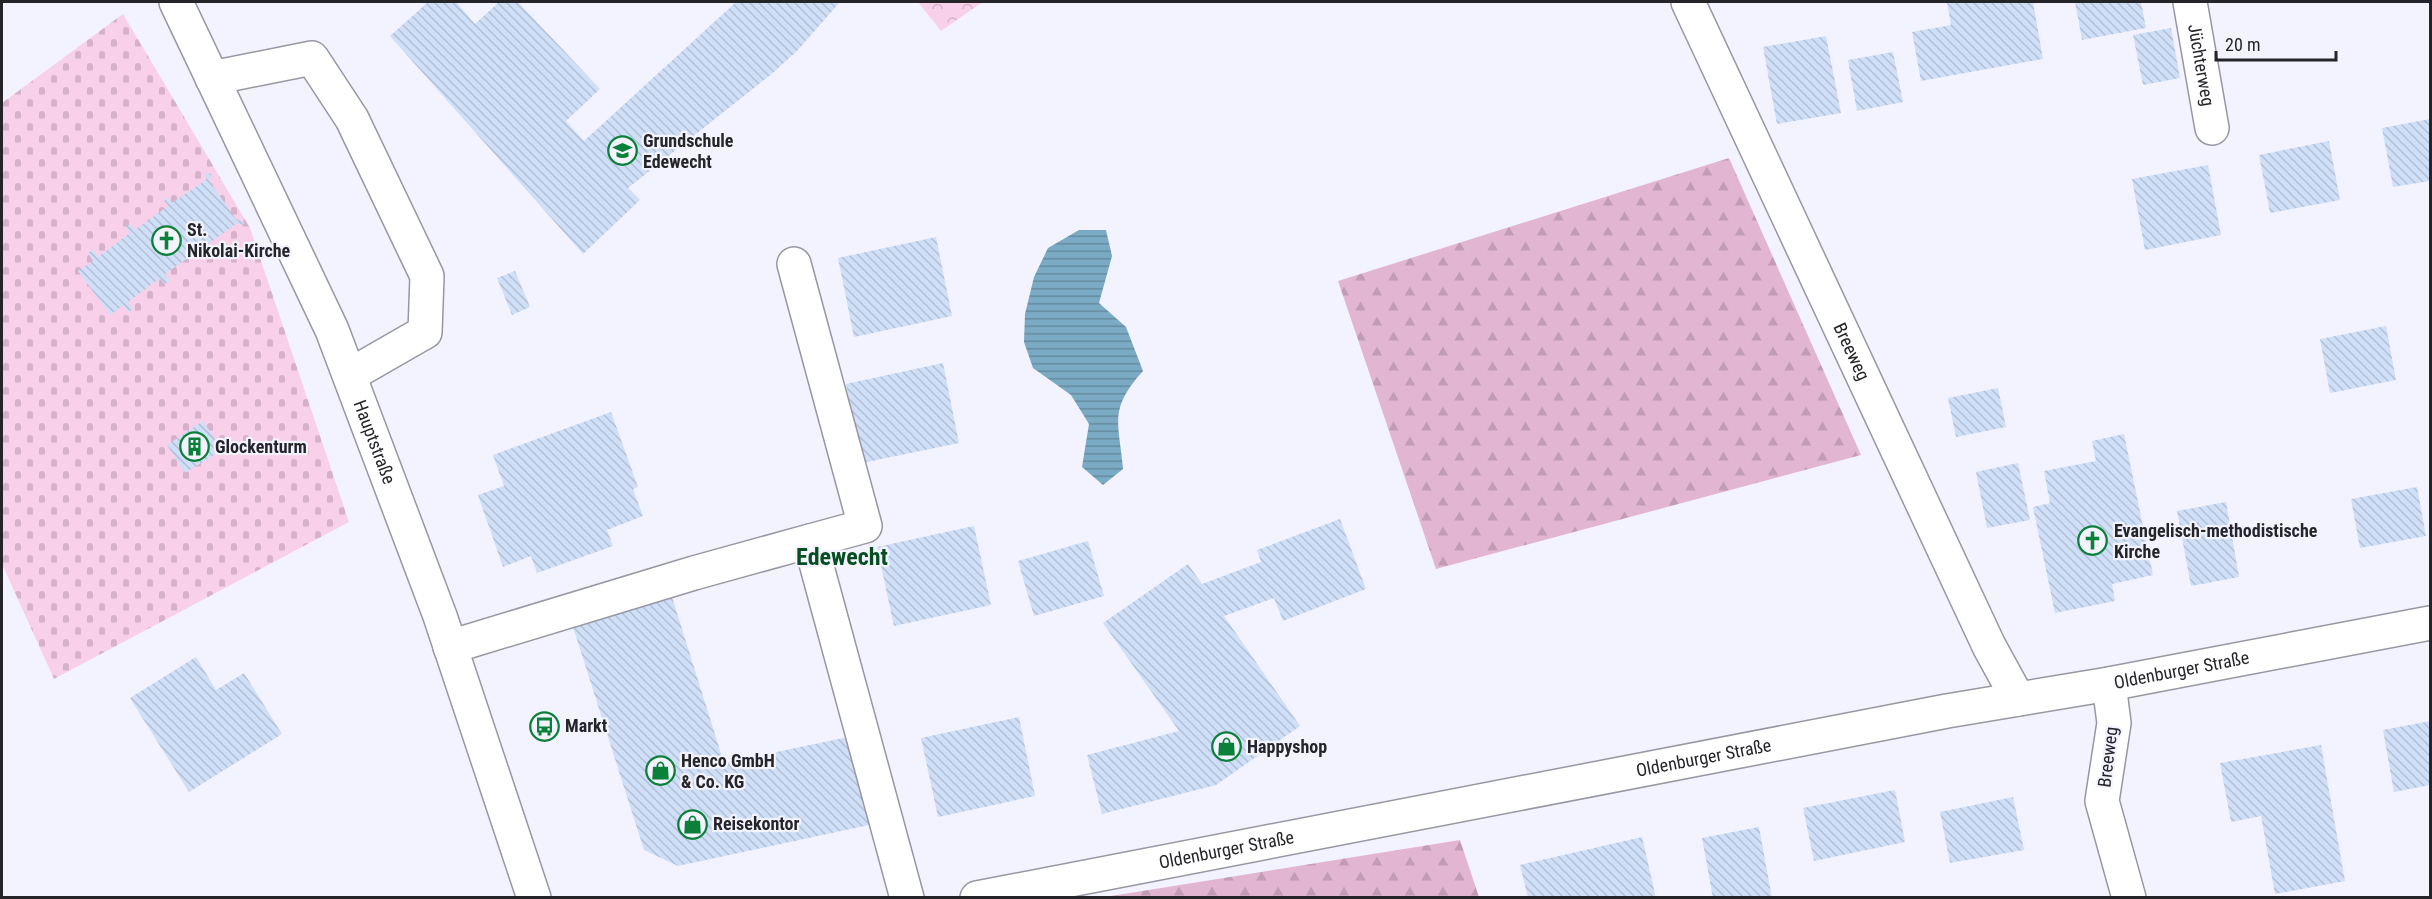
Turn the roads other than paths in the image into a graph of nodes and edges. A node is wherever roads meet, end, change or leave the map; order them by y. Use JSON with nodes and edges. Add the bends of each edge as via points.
{"nodes":[{"id":1,"x":176,"y":2,"type":"edge"},
{"id":2,"x":1688,"y":2,"type":"edge"},
{"id":3,"x":2190,"y":2,"type":"edge"},
{"id":4,"x":212,"y":78,"type":"junction"},
{"id":5,"x":2212,"y":128,"type":"dead end"},
{"id":6,"x":794,"y":264,"type":"dead end"},
{"id":7,"x":350,"y":375,"type":"junction"},
{"id":8,"x":810,"y":541,"type":"junction"},
{"id":9,"x":2430,"y":623,"type":"edge"},
{"id":10,"x":450,"y":647,"type":"junction"},
{"id":11,"x":2109,"y":684,"type":"junction"},
{"id":12,"x":2018,"y":699,"type":"junction"},
{"id":13,"x":534,"y":897,"type":"edge"},
{"id":14,"x":907,"y":897,"type":"edge"},
{"id":15,"x":977,"y":897,"type":"edge"},
{"id":16,"x":2128,"y":897,"type":"edge"}],
"edges":[{"from":1,"to":4,"type":"main road","name":"Hauptstraße"},
{"from":2,"to":12,"type":"main road","name":"Breeweg","via":[[1989,646]]},
{"from":3,"to":5,"type":"main road","name":"Jüchterweg"},
{"from":4,"to":7,"type":"main road","name":"Hauptstraße"},
{"from":4,"to":7,"type":"main road","via":[[312,58],[352,119],[427,276],[425,332]]},
{"from":6,"to":8,"type":"main road","via":[[865,526]]},
{"from":7,"to":10,"type":"main road","name":"Hauptstraße"},
{"from":8,"to":10,"type":"main road"},
{"from":8,"to":14,"type":"main road"},
{"from":9,"to":11,"type":"main road","name":"Oldenburger Straße"},
{"from":10,"to":13,"type":"main road","name":"Hauptstraße"},
{"from":11,"to":12,"type":"main road","name":"Oldenburger Straße"},
{"from":11,"to":16,"type":"main road","name":"Breeweg","via":[[2114,723],[2102,801]]},
{"from":12,"to":15,"type":"main road","name":"Oldenburger Straße"}]}
